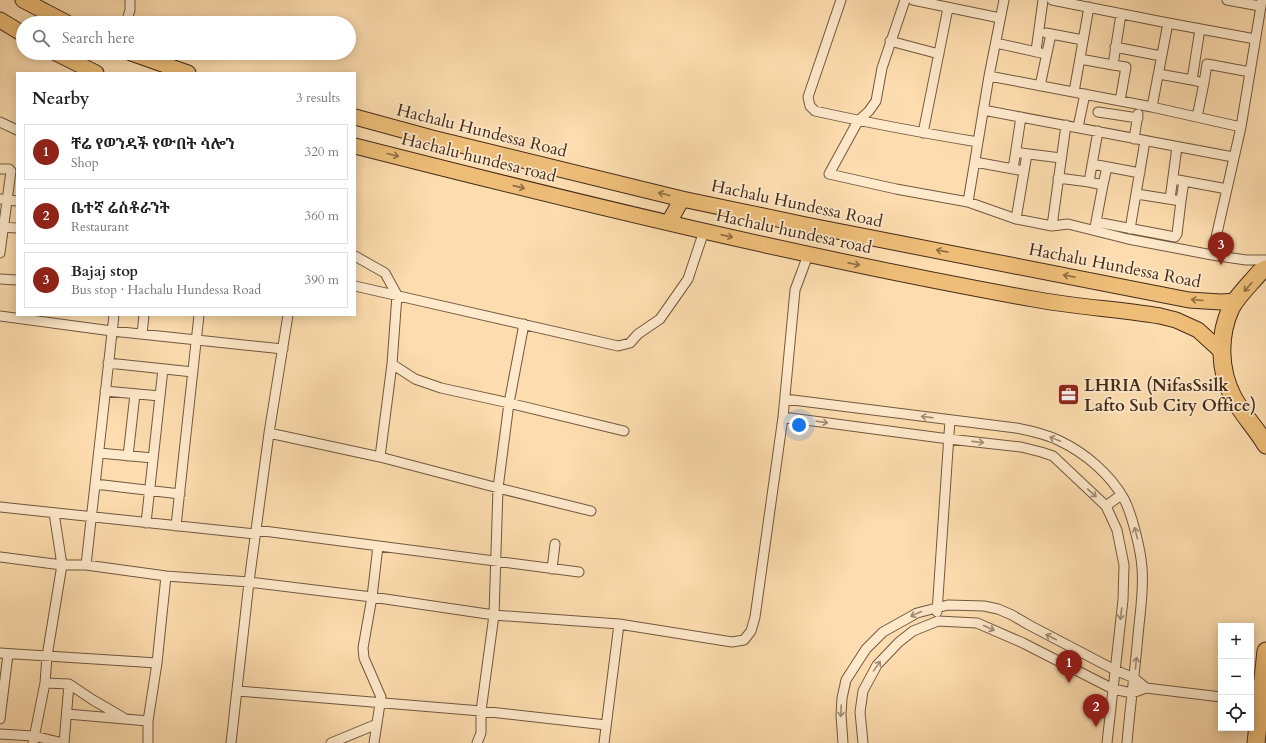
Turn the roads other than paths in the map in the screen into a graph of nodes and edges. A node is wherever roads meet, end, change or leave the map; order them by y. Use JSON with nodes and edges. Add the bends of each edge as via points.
{"nodes":[{"id":1,"x":23,"y":0,"type":"edge"},
{"id":2,"x":128,"y":0,"type":"edge"},
{"id":3,"x":841,"y":0,"type":"edge"},
{"id":4,"x":905,"y":0,"type":"edge"},
{"id":5,"x":913,"y":0,"type":"edge"},
{"id":6,"x":1004,"y":0,"type":"edge"},
{"id":7,"x":1044,"y":0,"type":"edge"},
{"id":8,"x":1052,"y":0,"type":"edge"},
{"id":9,"x":1227,"y":0,"type":"edge"},
{"id":10,"x":1261,"y":3,"type":"edge"},
{"id":11,"x":1089,"y":7,"type":"junction"},
{"id":12,"x":948,"y":8,"type":"junction"},
{"id":13,"x":1121,"y":14,"type":"junction"},
{"id":14,"x":54,"y":16,"type":"edge"},
{"id":15,"x":128,"y":16,"type":"edge"},
{"id":16,"x":1000,"y":18,"type":"junction"},
{"id":17,"x":0,"y":20,"type":"edge"},
{"id":18,"x":1168,"y":24,"type":"junction"},
{"id":19,"x":1200,"y":29,"type":"junction"},
{"id":20,"x":16,"y":30,"type":"edge"},
{"id":21,"x":1039,"y":32,"type":"junction"},
{"id":22,"x":1051,"y":34,"type":"junction"},
{"id":23,"x":1255,"y":39,"type":"junction"},
{"id":24,"x":1083,"y":40,"type":"junction"},
{"id":25,"x":890,"y":41,"type":"junction"},
{"id":26,"x":996,"y":43,"type":"junction"},
{"id":27,"x":1115,"y":47,"type":"junction"},
{"id":28,"x":1129,"y":49,"type":"junction"},
{"id":29,"x":1036,"y":52,"type":"junction"},
{"id":30,"x":939,"y":54,"type":"junction"},
{"id":31,"x":1046,"y":54,"type":"junction"},
{"id":32,"x":1161,"y":56,"type":"junction"},
{"id":33,"x":1080,"y":59,"type":"junction"},
{"id":34,"x":70,"y":60,"type":"edge"},
{"id":35,"x":151,"y":60,"type":"edge"},
{"id":36,"x":1195,"y":61,"type":"junction"},
{"id":37,"x":1207,"y":64,"type":"junction"},
{"id":38,"x":1113,"y":65,"type":"junction"},
{"id":39,"x":1126,"y":67,"type":"junction"},
{"id":40,"x":94,"y":72,"type":"edge"},
{"id":41,"x":185,"y":72,"type":"edge"},
{"id":42,"x":1250,"y":72,"type":"junction"},
{"id":43,"x":1159,"y":74,"type":"junction"},
{"id":44,"x":989,"y":76,"type":"junction"},
{"id":45,"x":1192,"y":80,"type":"junction"},
{"id":46,"x":1204,"y":83,"type":"junction"},
{"id":47,"x":1040,"y":86,"type":"junction"},
{"id":48,"x":1074,"y":92,"type":"junction"},
{"id":49,"x":1086,"y":94,"type":"junction"},
{"id":50,"x":1120,"y":101,"type":"junction"},
{"id":51,"x":1140,"y":104,"type":"junction"},
{"id":52,"x":1152,"y":107,"type":"junction"},
{"id":53,"x":983,"y":110,"type":"junction"},
{"id":54,"x":1098,"y":112,"type":"dead end"},
{"id":55,"x":1021,"y":117,"type":"junction"},
{"id":56,"x":1197,"y":117,"type":"junction"},
{"id":57,"x":356,"y":118,"type":"edge"},
{"id":58,"x":1138,"y":118,"type":"junction"},
{"id":59,"x":858,"y":121,"type":"junction"},
{"id":60,"x":0,"y":122,"type":"edge"},
{"id":61,"x":1066,"y":125,"type":"junction"},
{"id":62,"x":1078,"y":127,"type":"junction"},
{"id":63,"x":1240,"y":127,"type":"junction"},
{"id":64,"x":16,"y":130,"type":"edge"},
{"id":65,"x":1098,"y":131,"type":"junction"},
{"id":66,"x":923,"y":133,"type":"junction"},
{"id":67,"x":1134,"y":138,"type":"junction"},
{"id":68,"x":1145,"y":141,"type":"junction"},
{"id":69,"x":978,"y":142,"type":"junction"},
{"id":70,"x":356,"y":146,"type":"edge"},
{"id":71,"x":1177,"y":147,"type":"junction"},
{"id":72,"x":1016,"y":151,"type":"junction"},
{"id":73,"x":1027,"y":154,"type":"junction"},
{"id":74,"x":1233,"y":157,"type":"junction"},
{"id":75,"x":1062,"y":158,"type":"junction"},
{"id":76,"x":975,"y":162,"type":"junction"},
{"id":77,"x":1092,"y":164,"type":"junction"},
{"id":78,"x":1107,"y":167,"type":"junction"},
{"id":79,"x":0,"y":169,"type":"edge"},
{"id":80,"x":1013,"y":169,"type":"junction"},
{"id":81,"x":1023,"y":171,"type":"junction"},
{"id":82,"x":1140,"y":173,"type":"junction"},
{"id":83,"x":1058,"y":178,"type":"junction"},
{"id":84,"x":1173,"y":179,"type":"junction"},
{"id":85,"x":1184,"y":181,"type":"junction"},
{"id":86,"x":1089,"y":182,"type":"junction"},
{"id":87,"x":1103,"y":185,"type":"junction"},
{"id":88,"x":1227,"y":189,"type":"junction"},
{"id":89,"x":1137,"y":194,"type":"junction"},
{"id":90,"x":3,"y":199,"type":"edge"},
{"id":91,"x":682,"y":199,"type":"junction"},
{"id":92,"x":1170,"y":199,"type":"junction"},
{"id":93,"x":1181,"y":200,"type":"junction"},
{"id":94,"x":16,"y":201,"type":"edge"},
{"id":95,"x":968,"y":202,"type":"junction"},
{"id":96,"x":1016,"y":219,"type":"junction"},
{"id":97,"x":669,"y":222,"type":"junction"},
{"id":98,"x":1052,"y":226,"type":"junction"},
{"id":99,"x":2,"y":227,"type":"edge"},
{"id":100,"x":1095,"y":227,"type":"junction"},
{"id":101,"x":16,"y":228,"type":"edge"},
{"id":102,"x":1130,"y":229,"type":"junction"},
{"id":103,"x":704,"y":231,"type":"junction"},
{"id":104,"x":0,"y":253,"type":"edge"},
{"id":105,"x":808,"y":255,"type":"junction"},
{"id":106,"x":1212,"y":255,"type":"junction"},
{"id":107,"x":356,"y":257,"type":"edge"},
{"id":108,"x":1266,"y":260,"type":"edge"},
{"id":109,"x":1266,"y":269,"type":"edge"},
{"id":110,"x":0,"y":278,"type":"edge"},
{"id":111,"x":16,"y":280,"type":"edge"},
{"id":112,"x":356,"y":286,"type":"edge"},
{"id":113,"x":397,"y":295,"type":"junction"},
{"id":114,"x":1236,"y":301,"type":"junction"},
{"id":115,"x":0,"y":316,"type":"edge"},
{"id":116,"x":114,"y":316,"type":"edge"},
{"id":117,"x":144,"y":316,"type":"edge"},
{"id":118,"x":199,"y":316,"type":"edge"},
{"id":119,"x":288,"y":316,"type":"edge"},
{"id":120,"x":20,"y":317,"type":"edge"},
{"id":121,"x":49,"y":319,"type":"edge"},
{"id":122,"x":524,"y":324,"type":"junction"},
{"id":123,"x":112,"y":331,"type":"junction"},
{"id":124,"x":142,"y":334,"type":"junction"},
{"id":125,"x":197,"y":340,"type":"junction"},
{"id":126,"x":283,"y":349,"type":"junction"},
{"id":127,"x":1221,"y":351,"type":"junction"},
{"id":128,"x":108,"y":363,"type":"junction"},
{"id":129,"x":392,"y":364,"type":"junction"},
{"id":130,"x":163,"y":369,"type":"junction"},
{"id":131,"x":193,"y":372,"type":"junction"},
{"id":132,"x":105,"y":391,"type":"junction"},
{"id":133,"x":134,"y":394,"type":"junction"},
{"id":134,"x":160,"y":396,"type":"junction"},
{"id":135,"x":785,"y":399,"type":"junction"},
{"id":136,"x":509,"y":403,"type":"junction"},
{"id":137,"x":783,"y":416,"type":"junction"},
{"id":138,"x":1248,"y":418,"type":"junction"},
{"id":139,"x":950,"y":420,"type":"junction"},
{"id":140,"x":269,"y":432,"type":"junction"},
{"id":141,"x":624,"y":432,"type":"dead end"},
{"id":142,"x":1266,"y":433,"type":"edge"},
{"id":143,"x":949,"y":439,"type":"junction"},
{"id":144,"x":1266,"y":445,"type":"edge"},
{"id":145,"x":99,"y":452,"type":"junction"},
{"id":146,"x":128,"y":456,"type":"junction"},
{"id":147,"x":380,"y":457,"type":"junction"},
{"id":148,"x":153,"y":458,"type":"junction"},
{"id":149,"x":95,"y":484,"type":"junction"},
{"id":150,"x":498,"y":488,"type":"junction"},
{"id":151,"x":149,"y":490,"type":"junction"},
{"id":152,"x":180,"y":494,"type":"junction"},
{"id":153,"x":1121,"y":495,"type":"junction"},
{"id":154,"x":1106,"y":506,"type":"junction"},
{"id":155,"x":0,"y":507,"type":"edge"},
{"id":156,"x":591,"y":511,"type":"dead end"},
{"id":157,"x":54,"y":513,"type":"junction"},
{"id":158,"x":92,"y":517,"type":"junction"},
{"id":159,"x":146,"y":523,"type":"junction"},
{"id":160,"x":176,"y":526,"type":"junction"},
{"id":161,"x":256,"y":532,"type":"junction"},
{"id":162,"x":555,"y":544,"type":"dead end"},
{"id":163,"x":378,"y":546,"type":"junction"},
{"id":164,"x":0,"y":557,"type":"edge"},
{"id":165,"x":496,"y":562,"type":"junction"},
{"id":166,"x":62,"y":565,"type":"junction"},
{"id":167,"x":86,"y":565,"type":"junction"},
{"id":168,"x":552,"y":568,"type":"junction"},
{"id":169,"x":578,"y":572,"type":"dead end"},
{"id":170,"x":166,"y":576,"type":"junction"},
{"id":171,"x":249,"y":582,"type":"junction"},
{"id":172,"x":372,"y":597,"type":"junction"},
{"id":173,"x":936,"y":608,"type":"junction"},
{"id":174,"x":494,"y":615,"type":"junction"},
{"id":175,"x":938,"y":622,"type":"junction"},
{"id":176,"x":619,"y":624,"type":"junction"},
{"id":177,"x":1266,"y":651,"type":"edge"},
{"id":178,"x":4,"y":654,"type":"edge"},
{"id":179,"x":47,"y":656,"type":"junction"},
{"id":180,"x":156,"y":663,"type":"junction"},
{"id":181,"x":1115,"y":670,"type":"junction"},
{"id":182,"x":1134,"y":678,"type":"junction"},
{"id":183,"x":45,"y":683,"type":"junction"},
{"id":184,"x":69,"y":684,"type":"junction"},
{"id":185,"x":1146,"y":688,"type":"junction"},
{"id":186,"x":1113,"y":689,"type":"junction"},
{"id":187,"x":238,"y":691,"type":"junction"},
{"id":188,"x":1132,"y":693,"type":"junction"},
{"id":189,"x":1218,"y":697,"type":"edge"},
{"id":190,"x":1255,"y":701,"type":"edge"},
{"id":191,"x":1,"y":703,"type":"edge"},
{"id":192,"x":381,"y":704,"type":"junction"},
{"id":193,"x":480,"y":711,"type":"junction"},
{"id":194,"x":67,"y":714,"type":"junction"},
{"id":195,"x":124,"y":718,"type":"junction"},
{"id":196,"x":0,"y":719,"type":"edge"},
{"id":197,"x":148,"y":721,"type":"junction"},
{"id":198,"x":377,"y":724,"type":"junction"},
{"id":199,"x":606,"y":726,"type":"junction"},
{"id":200,"x":0,"y":734,"type":"edge"},
{"id":201,"x":34,"y":739,"type":"edge"},
{"id":202,"x":64,"y":743,"type":"edge"},
{"id":203,"x":148,"y":743,"type":"edge"},
{"id":204,"x":231,"y":743,"type":"edge"},
{"id":205,"x":331,"y":743,"type":"edge"},
{"id":206,"x":374,"y":743,"type":"edge"},
{"id":207,"x":477,"y":743,"type":"edge"},
{"id":208,"x":604,"y":743,"type":"edge"},
{"id":209,"x":844,"y":743,"type":"edge"},
{"id":210,"x":863,"y":743,"type":"edge"},
{"id":211,"x":1107,"y":743,"type":"edge"},
{"id":212,"x":1127,"y":743,"type":"edge"},
{"id":213,"x":1256,"y":743,"type":"edge"}],
"edges":[{"from":1,"to":14,"type":"main road"},
{"from":2,"to":15,"type":"street"},
{"from":3,"to":59,"type":"street","via":[[808,98],[810,106],[815,110]]},
{"from":4,"to":25,"type":"street"},
{"from":5,"to":12,"type":"street"},
{"from":6,"to":16,"type":"street"},
{"from":7,"to":21,"type":"street"},
{"from":8,"to":11,"type":"street"},
{"from":9,"to":10,"type":"street"},
{"from":10,"to":23,"type":"street"},
{"from":11,"to":13,"type":"street"},
{"from":11,"to":24,"type":"street"},
{"from":12,"to":16,"type":"street"},
{"from":12,"to":30,"type":"street"},
{"from":13,"to":18,"type":"street"},
{"from":13,"to":27,"type":"street"},
{"from":16,"to":26,"type":"street"},
{"from":17,"to":20,"type":"main road"},
{"from":18,"to":19,"type":"street"},
{"from":18,"to":32,"type":"street"},
{"from":19,"to":23,"type":"street"},
{"from":19,"to":36,"type":"street"},
{"from":21,"to":22,"type":"street"},
{"from":21,"to":29,"type":"street"},
{"from":22,"to":24,"type":"street"},
{"from":22,"to":31,"type":"street"},
{"from":23,"to":42,"type":"street"},
{"from":24,"to":33,"type":"street"},
{"from":25,"to":30,"type":"street"},
{"from":25,"to":59,"type":"street","via":[[876,101]]},
{"from":26,"to":29,"type":"street"},
{"from":26,"to":44,"type":"street"},
{"from":27,"to":28,"type":"street"},
{"from":27,"to":38,"type":"street"},
{"from":28,"to":32,"type":"street"},
{"from":28,"to":39,"type":"street"},
{"from":29,"to":31,"type":"street"},
{"from":30,"to":66,"type":"street"},
{"from":31,"to":47,"type":"street"},
{"from":32,"to":43,"type":"street"},
{"from":33,"to":38,"type":"street"},
{"from":33,"to":48,"type":"street"},
{"from":34,"to":40,"type":"main road"},
{"from":35,"to":41,"type":"main road"},
{"from":36,"to":37,"type":"street"},
{"from":36,"to":45,"type":"street"},
{"from":37,"to":42,"type":"street"},
{"from":37,"to":46,"type":"street"},
{"from":38,"to":39,"type":"street"},
{"from":39,"to":50,"type":"street"},
{"from":42,"to":63,"type":"street"},
{"from":43,"to":45,"type":"street"},
{"from":43,"to":52,"type":"street"},
{"from":44,"to":47,"type":"street"},
{"from":44,"to":53,"type":"street"},
{"from":45,"to":46,"type":"street"},
{"from":46,"to":56,"type":"street"},
{"from":47,"to":48,"type":"street"},
{"from":48,"to":49,"type":"street"},
{"from":49,"to":50,"type":"street"},
{"from":49,"to":62,"type":"street"},
{"from":50,"to":51,"type":"street"},
{"from":51,"to":52,"type":"street"},
{"from":51,"to":58,"type":"street"},
{"from":52,"to":56,"type":"street"},
{"from":53,"to":55,"type":"street"},
{"from":53,"to":69,"type":"street"},
{"from":54,"to":58,"type":"street"},
{"from":55,"to":61,"type":"street"},
{"from":55,"to":72,"type":"street"},
{"from":56,"to":63,"type":"street"},
{"from":91,"to":57,"type":"main road","name":"Hachalu Hundessa Road","one_way":true},
{"from":58,"to":67,"type":"street"},
{"from":59,"to":66,"type":"street"},
{"from":59,"to":95,"type":"street","via":[[829,174]]},
{"from":60,"to":64,"type":"street"},
{"from":61,"to":62,"type":"street"},
{"from":61,"to":75,"type":"street"},
{"from":62,"to":65,"type":"street"},
{"from":63,"to":74,"type":"street"},
{"from":65,"to":67,"type":"street"},
{"from":65,"to":77,"type":"street"},
{"from":66,"to":69,"type":"street"},
{"from":67,"to":68,"type":"street"},
{"from":68,"to":71,"type":"street"},
{"from":68,"to":82,"type":"street"},
{"from":69,"to":76,"type":"street"},
{"from":70,"to":97,"type":"main road","name":"Hachalu hundesa road","one_way":true},
{"from":71,"to":74,"type":"street"},
{"from":71,"to":84,"type":"street"},
{"from":72,"to":73,"type":"street"},
{"from":72,"to":80,"type":"street"},
{"from":73,"to":75,"type":"street"},
{"from":73,"to":81,"type":"street"},
{"from":74,"to":88,"type":"street"},
{"from":75,"to":83,"type":"street"},
{"from":76,"to":80,"type":"street"},
{"from":76,"to":95,"type":"street"},
{"from":77,"to":78,"type":"street"},
{"from":77,"to":86,"type":"street"},
{"from":78,"to":82,"type":"street"},
{"from":78,"to":87,"type":"street"},
{"from":79,"to":90,"type":"street","via":[[11,171]]},
{"from":80,"to":81,"type":"street"},
{"from":81,"to":96,"type":"street"},
{"from":82,"to":89,"type":"street"},
{"from":83,"to":86,"type":"street"},
{"from":83,"to":98,"type":"street"},
{"from":84,"to":85,"type":"street"},
{"from":84,"to":92,"type":"street"},
{"from":85,"to":88,"type":"street"},
{"from":85,"to":93,"type":"street"},
{"from":86,"to":87,"type":"street"},
{"from":87,"to":100,"type":"street"},
{"from":88,"to":106,"type":"street"},
{"from":89,"to":92,"type":"street"},
{"from":89,"to":102,"type":"street"},
{"from":90,"to":94,"type":"street"},
{"from":90,"to":99,"type":"street"},
{"from":91,"to":97,"type":"main road"},
{"from":114,"to":91,"type":"main road","name":"Hachalu Hundessa Road","one_way":true,"via":[[1189,300]]},
{"from":92,"to":93,"type":"street"},
{"from":93,"to":102,"type":"street","via":[[1175,237]]},
{"from":95,"to":96,"type":"street"},
{"from":96,"to":98,"type":"street"},
{"from":97,"to":103,"type":"main road","name":"Hachalu hundesa road"},
{"from":98,"to":100,"type":"street","via":[[1068,224]]},
{"from":99,"to":101,"type":"street"},
{"from":99,"to":104,"type":"street"},
{"from":100,"to":102,"type":"street"},
{"from":100,"to":106,"type":"street","via":[[1128,239]]},
{"from":103,"to":105,"type":"main road","name":"Hachalu hundesa road","one_way":true},
{"from":103,"to":122,"type":"street","via":[[688,279],[660,319],[638,334],[630,343],[618,346]]},
{"from":105,"to":127,"type":"main road","name":"Hachalu hundesa road","one_way":true,"via":[[1035,300],[1160,316],[1198,330]]},
{"from":105,"to":135,"type":"street","via":[[795,290]]},
{"from":106,"to":108,"type":"street"},
{"from":107,"to":113,"type":"street","via":[[385,273]]},
{"from":109,"to":114,"type":"highway","one_way":true,"via":[[1260,272]]},
{"from":110,"to":111,"type":"street"},
{"from":112,"to":113,"type":"street"},
{"from":113,"to":122,"type":"street"},
{"from":113,"to":129,"type":"street"},
{"from":114,"to":127,"type":"highway","via":[[1231,307],[1224,328]]},
{"from":115,"to":120,"type":"street"},
{"from":116,"to":123,"type":"street"},
{"from":117,"to":124,"type":"street"},
{"from":118,"to":125,"type":"street"},
{"from":119,"to":126,"type":"street"},
{"from":120,"to":121,"type":"street"},
{"from":121,"to":123,"type":"street"},
{"from":122,"to":136,"type":"street"},
{"from":123,"to":124,"type":"street"},
{"from":123,"to":128,"type":"street"},
{"from":124,"to":125,"type":"street"},
{"from":125,"to":126,"type":"street"},
{"from":125,"to":131,"type":"street"},
{"from":126,"to":140,"type":"street"},
{"from":127,"to":138,"type":"highway","via":[[1228,386],[1236,403]]},
{"from":128,"to":130,"type":"street"},
{"from":128,"to":132,"type":"street"},
{"from":129,"to":136,"type":"street","via":[[415,379],[441,388]]},
{"from":129,"to":147,"type":"street"},
{"from":130,"to":131,"type":"street"},
{"from":130,"to":134,"type":"street"},
{"from":131,"to":152,"type":"street"},
{"from":132,"to":133,"type":"street"},
{"from":132,"to":145,"type":"street"},
{"from":133,"to":134,"type":"street"},
{"from":133,"to":146,"type":"street"},
{"from":134,"to":148,"type":"street"},
{"from":135,"to":137,"type":"street"},
{"from":139,"to":135,"type":"street","one_way":true},
{"from":136,"to":141,"type":"street"},
{"from":136,"to":150,"type":"street"},
{"from":137,"to":143,"type":"street","one_way":true},
{"from":137,"to":176,"type":"street","via":[[755,617],[751,631],[744,640],[732,642]]},
{"from":138,"to":142,"type":"highway"},
{"from":138,"to":144,"type":"highway"},
{"from":139,"to":143,"type":"street"},
{"from":153,"to":139,"type":"street","one_way":true,"via":[[1101,468],[1059,440],[1016,428]]},
{"from":140,"to":147,"type":"street"},
{"from":140,"to":161,"type":"street"},
{"from":143,"to":154,"type":"street","one_way":true,"via":[[1021,447],[1053,456]]},
{"from":143,"to":173,"type":"street"},
{"from":145,"to":146,"type":"street"},
{"from":145,"to":149,"type":"street"},
{"from":146,"to":148,"type":"street"},
{"from":147,"to":150,"type":"street"},
{"from":148,"to":151,"type":"street"},
{"from":149,"to":151,"type":"street"},
{"from":149,"to":158,"type":"street"},
{"from":150,"to":156,"type":"street"},
{"from":150,"to":165,"type":"street"},
{"from":151,"to":152,"type":"street"},
{"from":151,"to":159,"type":"street"},
{"from":152,"to":160,"type":"street"},
{"from":153,"to":154,"type":"street"},
{"from":182,"to":153,"type":"street","one_way":true,"via":[[1142,568],[1136,532]]},
{"from":154,"to":181,"type":"street","one_way":true,"via":[[1117,530],[1124,565]]},
{"from":155,"to":157,"type":"street"},
{"from":157,"to":158,"type":"street"},
{"from":157,"to":166,"type":"street"},
{"from":158,"to":159,"type":"street"},
{"from":158,"to":167,"type":"street"},
{"from":159,"to":160,"type":"street"},
{"from":160,"to":161,"type":"street"},
{"from":161,"to":163,"type":"street"},
{"from":161,"to":171,"type":"street"},
{"from":162,"to":168,"type":"street"},
{"from":163,"to":165,"type":"street"},
{"from":163,"to":172,"type":"street"},
{"from":164,"to":166,"type":"street"},
{"from":165,"to":168,"type":"street"},
{"from":165,"to":174,"type":"street"},
{"from":166,"to":167,"type":"street"},
{"from":166,"to":179,"type":"street"},
{"from":167,"to":170,"type":"street"},
{"from":168,"to":169,"type":"street"},
{"from":170,"to":171,"type":"street"},
{"from":170,"to":180,"type":"street"},
{"from":171,"to":172,"type":"street"},
{"from":171,"to":187,"type":"street"},
{"from":172,"to":174,"type":"street"},
{"from":172,"to":192,"type":"street","via":[[363,648],[364,658],[381,697]]},
{"from":173,"to":175,"type":"street"},
{"from":181,"to":173,"type":"street","one_way":true,"via":[[998,609],[948,605]]},
{"from":173,"to":209,"type":"street","one_way":true,"via":[[917,613],[883,632],[866,649],[846,680],[841,715]]},
{"from":174,"to":176,"type":"street"},
{"from":174,"to":193,"type":"street"},
{"from":175,"to":186,"type":"street","one_way":true,"via":[[977,622]]},
{"from":210,"to":175,"type":"street","one_way":true,"via":[[860,712],[863,691],[876,665],[913,631]]},
{"from":176,"to":199,"type":"street"},
{"from":177,"to":190,"type":"highway"},
{"from":178,"to":179,"type":"street"},
{"from":178,"to":191,"type":"street"},
{"from":179,"to":180,"type":"street"},
{"from":179,"to":183,"type":"street"},
{"from":180,"to":197,"type":"street"},
{"from":181,"to":182,"type":"street"},
{"from":181,"to":186,"type":"street"},
{"from":182,"to":185,"type":"street"},
{"from":182,"to":188,"type":"street"},
{"from":183,"to":184,"type":"street"},
{"from":183,"to":201,"type":"street"},
{"from":184,"to":194,"type":"street"},
{"from":184,"to":195,"type":"street"},
{"from":185,"to":188,"type":"street"},
{"from":185,"to":189,"type":"street"},
{"from":186,"to":188,"type":"street"},
{"from":186,"to":211,"type":"street"},
{"from":187,"to":192,"type":"street"},
{"from":187,"to":204,"type":"street"},
{"from":188,"to":212,"type":"street"},
{"from":190,"to":213,"type":"highway"},
{"from":191,"to":196,"type":"street"},
{"from":192,"to":193,"type":"street"},
{"from":192,"to":198,"type":"street"},
{"from":193,"to":199,"type":"street"},
{"from":193,"to":207,"type":"street","via":[[481,733]]},
{"from":194,"to":195,"type":"street"},
{"from":194,"to":202,"type":"street"},
{"from":195,"to":197,"type":"street"},
{"from":197,"to":203,"type":"street"},
{"from":198,"to":205,"type":"street"},
{"from":198,"to":206,"type":"street"},
{"from":199,"to":208,"type":"street"},
{"from":200,"to":201,"type":"street"},
{"from":201,"to":202,"type":"street"}]}
